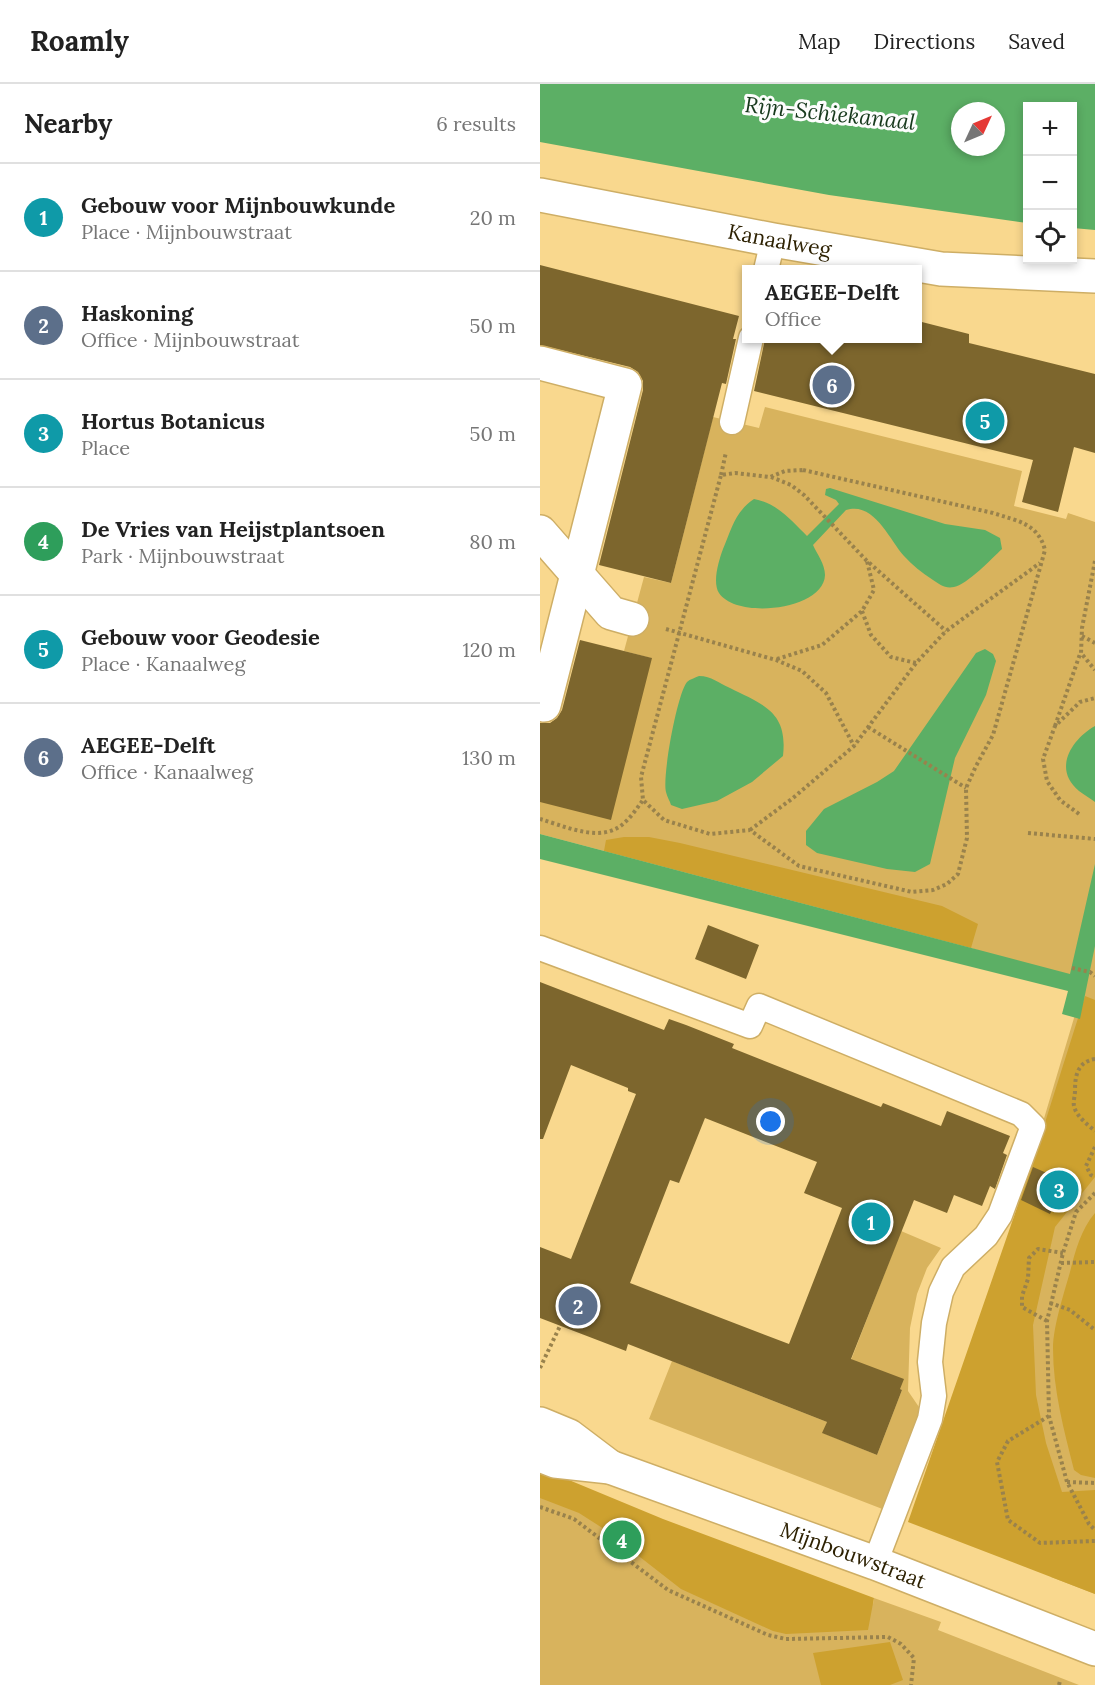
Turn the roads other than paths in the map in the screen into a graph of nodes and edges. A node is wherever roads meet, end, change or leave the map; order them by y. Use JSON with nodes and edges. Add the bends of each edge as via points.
{"nodes":[{"id":1,"x":540,"y":195,"type":"edge"},
{"id":2,"x":769,"y":255,"type":"edge"},
{"id":3,"x":892,"y":265,"type":"edge"},
{"id":4,"x":922,"y":267,"type":"edge"},
{"id":5,"x":1095,"y":276,"type":"edge"},
{"id":6,"x":750,"y":343,"type":"edge"},
{"id":7,"x":540,"y":363,"type":"edge"},
{"id":8,"x":732,"y":422,"type":"dead end"},
{"id":9,"x":540,"y":532,"type":"edge"},
{"id":10,"x":577,"y":574,"type":"junction"},
{"id":11,"x":647,"y":623,"type":"road end"},
{"id":12,"x":540,"y":704,"type":"edge"},
{"id":13,"x":540,"y":948,"type":"edge"},
{"id":14,"x":540,"y":1424,"type":"edge"},
{"id":15,"x":540,"y":1455,"type":"edge"},
{"id":16,"x":610,"y":1467,"type":"junction"},
{"id":17,"x":875,"y":1563,"type":"junction"},
{"id":18,"x":1095,"y":1649,"type":"edge"}],
"edges":[{"from":1,"to":2,"type":"street","name":"Kanaalweg"},
{"from":2,"to":3,"type":"street","name":"Kanaalweg"},
{"from":4,"to":5,"type":"street","name":"Kanaalweg"},
{"from":6,"to":8,"type":"lane"},
{"from":7,"to":10,"type":"street","via":[[625,385]]},
{"from":9,"to":10,"type":"street"},
{"from":10,"to":11,"type":"street","via":[[611,613]]},
{"from":10,"to":12,"type":"street","via":[[544,705]]},
{"from":13,"to":17,"type":"lane","via":[[750,1026],[759,1006],[1021,1114],[1033,1126],[1000,1215],[986,1236],[953,1267],[941,1292],[930,1362],[934,1396],[930,1419]]},
{"from":14,"to":16,"type":"street","name":"Mijnbouwstraat","via":[[569,1436]]},
{"from":15,"to":16,"type":"street","name":"Mijnbouwstraat","via":[[555,1461]]},
{"from":16,"to":17,"type":"street","name":"Mijnbouwstraat"},
{"from":17,"to":18,"type":"street","name":"Mijnbouwstraat"}]}
